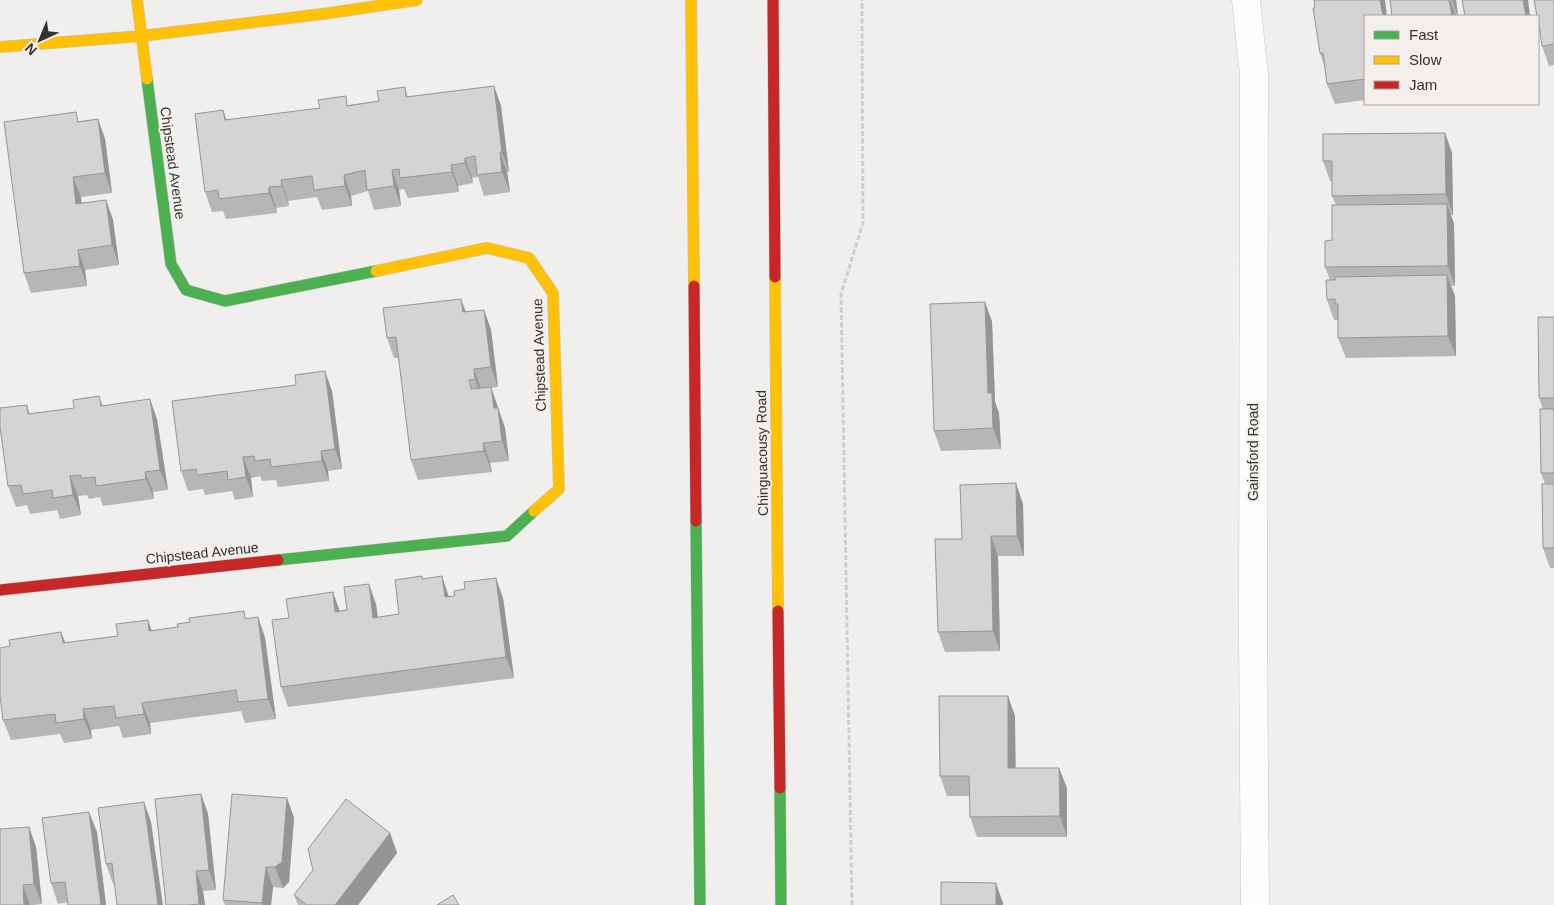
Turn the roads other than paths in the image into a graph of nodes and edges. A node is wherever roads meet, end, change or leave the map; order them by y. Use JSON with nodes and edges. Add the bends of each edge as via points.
{"nodes":[{"id":1,"x":137,"y":0,"type":"edge"},
{"id":2,"x":417,"y":0,"type":"edge"},
{"id":3,"x":691,"y":0,"type":"edge"},
{"id":4,"x":773,"y":0,"type":"edge"},
{"id":5,"x":1246,"y":0,"type":"edge"},
{"id":6,"x":141,"y":36,"type":"junction"},
{"id":7,"x":0,"y":47,"type":"edge"},
{"id":8,"x":0,"y":590,"type":"edge"},
{"id":9,"x":700,"y":905,"type":"edge"},
{"id":10,"x":781,"y":905,"type":"edge"},
{"id":11,"x":1255,"y":905,"type":"edge"}],
"edges":[{"from":1,"to":6,"type":"street","name":"Chipstead Avenue"},
{"from":2,"to":6,"type":"street"},
{"from":3,"to":9,"type":"street"},
{"from":4,"to":10,"type":"street","name":"Chinguacousy Road"},
{"from":5,"to":11,"type":"street","name":"Gainsford Road","via":[[1254,74]]},
{"from":6,"to":7,"type":"street"},
{"from":6,"to":8,"type":"street","name":"Chipstead Avenue","via":[[171,264],[186,290],[225,301],[487,248],[529,258],[553,293],[559,489],[507,536]]}]}
